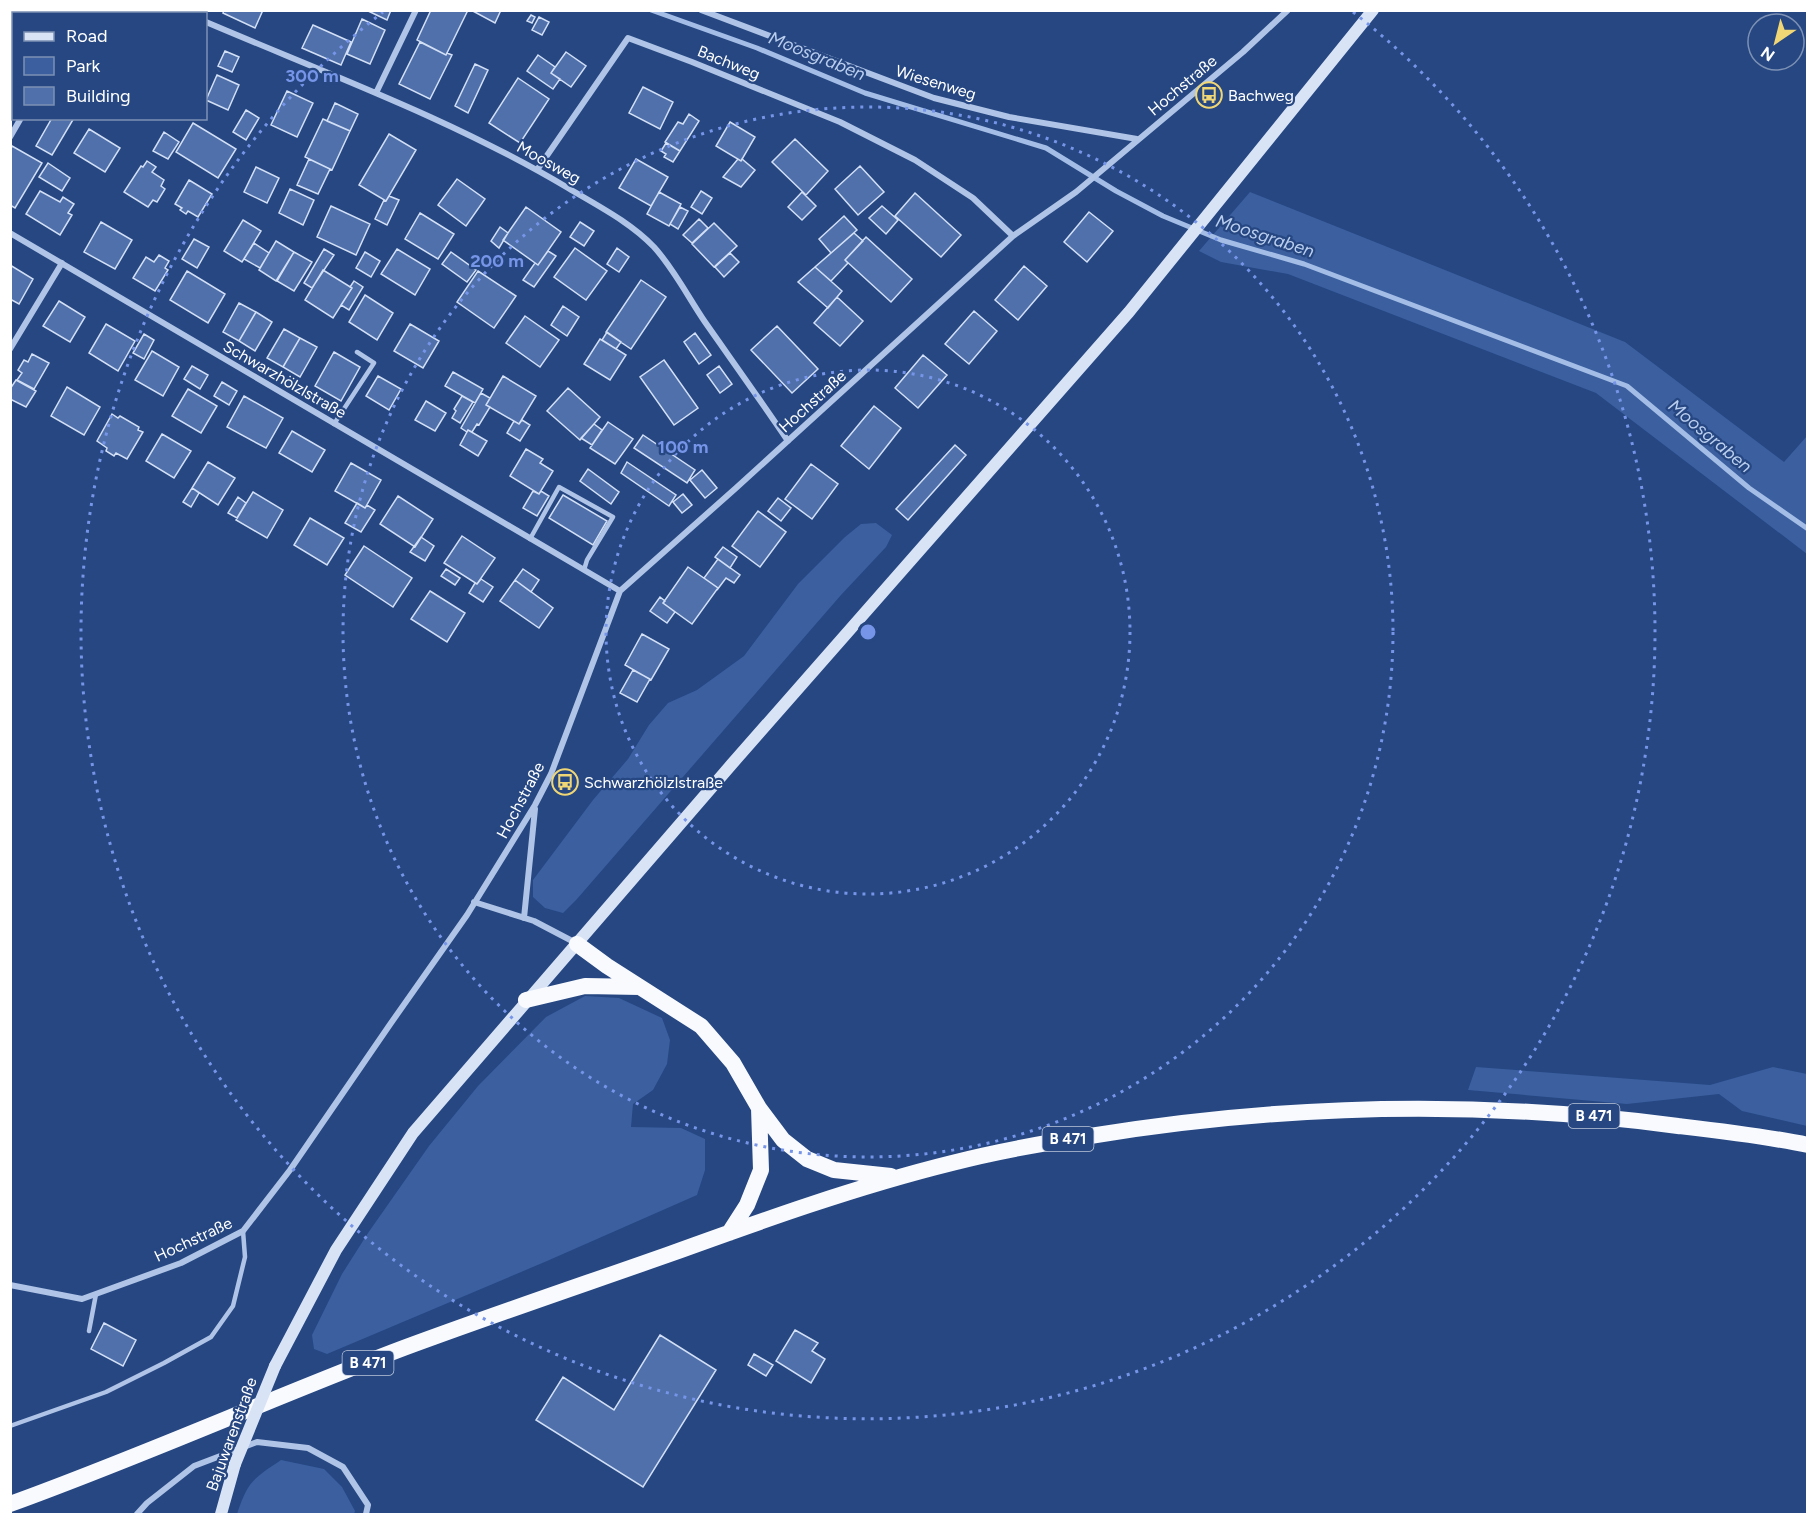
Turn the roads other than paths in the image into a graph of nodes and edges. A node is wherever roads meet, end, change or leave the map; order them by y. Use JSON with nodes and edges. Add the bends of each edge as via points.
{"nodes":[{"id":1,"x":416,"y":10,"type":"edge"},
{"id":2,"x":701,"y":10,"type":"edge"},
{"id":3,"x":1288,"y":10,"type":"edge"},
{"id":4,"x":1374,"y":10,"type":"edge"},
{"id":5,"x":207,"y":22,"type":"edge"},
{"id":6,"x":376,"y":93,"type":"junction"},
{"id":7,"x":20,"y":120,"type":"edge"},
{"id":8,"x":10,"y":137,"type":"edge"},
{"id":9,"x":1137,"y":140,"type":"junction"},
{"id":10,"x":537,"y":170,"type":"junction"},
{"id":11,"x":10,"y":233,"type":"edge"},
{"id":12,"x":1013,"y":236,"type":"junction"},
{"id":13,"x":62,"y":263,"type":"junction"},
{"id":14,"x":10,"y":350,"type":"edge"},
{"id":15,"x":357,"y":352,"type":"dead end"},
{"id":16,"x":334,"y":424,"type":"junction"},
{"id":17,"x":788,"y":441,"type":"junction"},
{"id":18,"x":530,"y":538,"type":"junction"},
{"id":19,"x":584,"y":570,"type":"junction"},
{"id":20,"x":620,"y":591,"type":"junction"},
{"id":21,"x":535,"y":805,"type":"junction"},
{"id":22,"x":474,"y":902,"type":"junction"},
{"id":23,"x":524,"y":918,"type":"junction"},
{"id":24,"x":577,"y":944,"type":"junction"},
{"id":25,"x":640,"y":987,"type":"junction"},
{"id":26,"x":526,"y":1000,"type":"junction"},
{"id":27,"x":759,"y":1108,"type":"junction"},
{"id":28,"x":1808,"y":1145,"type":"edge"},
{"id":29,"x":901,"y":1177,"type":"junction"},
{"id":30,"x":243,"y":1231,"type":"junction"},
{"id":31,"x":729,"y":1233,"type":"junction"},
{"id":32,"x":10,"y":1286,"type":"edge"},
{"id":33,"x":96,"y":1294,"type":"junction"},
{"id":34,"x":89,"y":1331,"type":"dead end"},
{"id":35,"x":10,"y":1426,"type":"edge"},
{"id":36,"x":10,"y":1504,"type":"edge"},
{"id":37,"x":137,"y":1515,"type":"edge"},
{"id":38,"x":221,"y":1515,"type":"edge"},
{"id":39,"x":366,"y":1515,"type":"edge"}],
"edges":[{"from":1,"to":6,"type":"street"},
{"from":2,"to":9,"type":"street","name":"Wiesenweg","via":[[934,98],[1009,117]]},
{"from":3,"to":9,"type":"street","name":"Hochstraße"},
{"from":4,"to":24,"type":"main road","name":"Bajuwarenstraße","via":[[1129,312]]},
{"from":5,"to":6,"type":"street","name":"Moosweg"},
{"from":6,"to":10,"type":"street","name":"Moosweg"},
{"from":7,"to":8,"type":"street"},
{"from":9,"to":12,"type":"street","name":"Hochstraße","via":[[1076,192]]},
{"from":10,"to":12,"type":"street","name":"Bachweg","via":[[628,38],[840,122],[915,160],[973,198]]},
{"from":10,"to":17,"type":"street","name":"Moosweg","via":[[624,221],[653,246]]},
{"from":11,"to":13,"type":"street","name":"Schwarzhölzlstraße"},
{"from":12,"to":17,"type":"street","name":"Hochstraße"},
{"from":13,"to":14,"type":"street"},
{"from":13,"to":16,"type":"street","name":"Schwarzhölzlstraße"},
{"from":15,"to":16,"type":"lane","via":[[374,363]]},
{"from":16,"to":18,"type":"street","name":"Schwarzhölzlstraße"},
{"from":17,"to":20,"type":"street","name":"Hochstraße"},
{"from":18,"to":19,"type":"street","name":"Schwarzhölzlstraße"},
{"from":18,"to":19,"type":"lane","via":[[559,487],[613,517]]},
{"from":19,"to":20,"type":"street","name":"Schwarzhölzlstraße"},
{"from":20,"to":21,"type":"street","name":"Hochstraße"},
{"from":21,"to":22,"type":"street","name":"Hochstraße"},
{"from":21,"to":23,"type":"street"},
{"from":22,"to":23,"type":"street"},
{"from":22,"to":30,"type":"street","name":"Hochstraße","via":[[291,1170]]},
{"from":23,"to":24,"type":"street"},
{"from":24,"to":25,"type":"highway"},
{"from":24,"to":26,"type":"main road","name":"Bajuwarenstraße"},
{"from":25,"to":26,"type":"highway","via":[[585,986]]},
{"from":25,"to":27,"type":"highway","via":[[701,1026],[733,1063]]},
{"from":26,"to":38,"type":"main road","name":"Bajuwarenstraße","bridge":true,"via":[[413,1133],[336,1250],[274,1366],[235,1464]]},
{"from":27,"to":29,"type":"highway","via":[[783,1140],[807,1159],[834,1170]]},
{"from":27,"to":31,"type":"highway","via":[[761,1170],[747,1205]]},
{"from":28,"to":29,"type":"highway","number":"B 471","via":[[1579,1114],[1403,1108],[1238,1116],[1156,1125],[1020,1147]]},
{"from":29,"to":31,"type":"highway","number":"B 471"},
{"from":30,"to":33,"type":"street","name":"Hochstraße","via":[[181,1263]]},
{"from":30,"to":35,"type":"lane","via":[[245,1257],[233,1306],[211,1337],[106,1392]]},
{"from":31,"to":36,"type":"highway","number":"B 471","via":[[392,1353]]},
{"from":32,"to":33,"type":"street","name":"Hochstraße","via":[[82,1299]]},
{"from":33,"to":34,"type":"lane"},
{"from":37,"to":39,"type":"street","via":[[194,1466],[257,1442],[308,1448],[343,1467],[368,1505]]}]}
